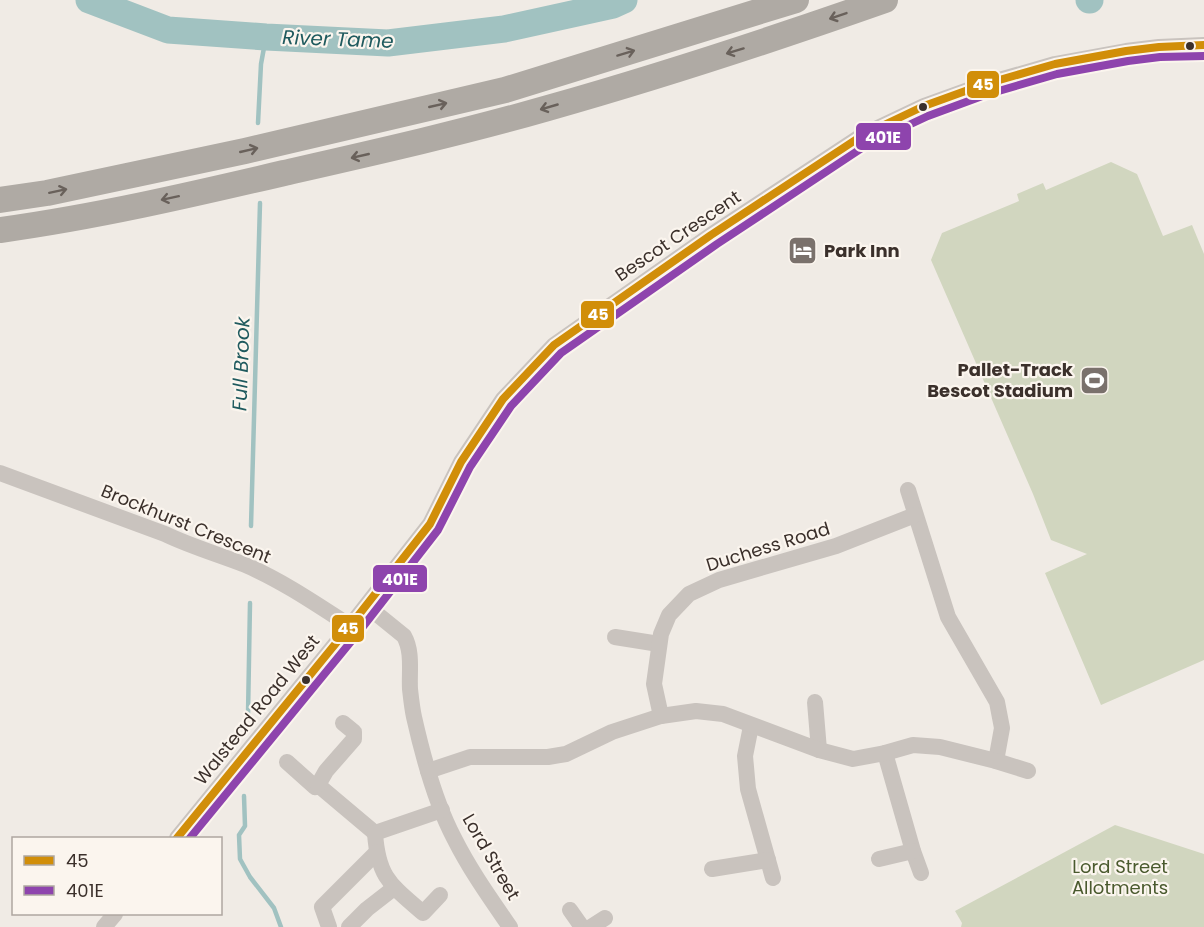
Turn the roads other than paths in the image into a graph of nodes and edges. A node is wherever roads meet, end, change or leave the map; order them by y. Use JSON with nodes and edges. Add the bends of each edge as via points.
{"nodes":[{"id":1,"x":885,"y":0,"type":"edge"},
{"id":2,"x":789,"y":3,"type":"edge"},
{"id":3,"x":1204,"y":45,"type":"edge"},
{"id":4,"x":0,"y":200,"type":"edge"},
{"id":5,"x":0,"y":230,"type":"edge"},
{"id":6,"x":0,"y":474,"type":"edge"},
{"id":7,"x":908,"y":489,"type":"dead end"},
{"id":8,"x":915,"y":515,"type":"junction"},
{"id":9,"x":367,"y":606,"type":"junction"},
{"id":10,"x":351,"y":626,"type":"junction"},
{"id":11,"x":615,"y":637,"type":"dead end"},
{"id":12,"x":658,"y":644,"type":"junction"},
{"id":13,"x":814,"y":702,"type":"dead end"},
{"id":14,"x":661,"y":716,"type":"junction"},
{"id":15,"x":344,"y":723,"type":"dead end"},
{"id":16,"x":751,"y":726,"type":"junction"},
{"id":17,"x":819,"y":750,"type":"junction"},
{"id":18,"x":885,"y":753,"type":"junction"},
{"id":19,"x":996,"y":761,"type":"junction"},
{"id":20,"x":287,"y":762,"type":"dead end"},
{"id":21,"x":428,"y":771,"type":"junction"},
{"id":22,"x":1028,"y":771,"type":"dead end"},
{"id":23,"x":318,"y":785,"type":"junction"},
{"id":24,"x":442,"y":810,"type":"junction"},
{"id":25,"x":375,"y":833,"type":"junction"},
{"id":26,"x":178,"y":837,"type":"edge"},
{"id":27,"x":913,"y":851,"type":"junction"},
{"id":28,"x":377,"y":852,"type":"junction"},
{"id":29,"x":768,"y":860,"type":"junction"},
{"id":30,"x":879,"y":860,"type":"dead end"},
{"id":31,"x":712,"y":870,"type":"dead end"},
{"id":32,"x":921,"y":873,"type":"dead end"},
{"id":33,"x":773,"y":878,"type":"dead end"},
{"id":34,"x":394,"y":888,"type":"junction"},
{"id":35,"x":440,"y":895,"type":"dead end"},
{"id":36,"x":570,"y":910,"type":"dead end"},
{"id":37,"x":114,"y":915,"type":"edge"},
{"id":38,"x":104,"y":927,"type":"edge"},
{"id":39,"x":329,"y":927,"type":"edge"},
{"id":40,"x":349,"y":927,"type":"edge"},
{"id":41,"x":510,"y":927,"type":"edge"},
{"id":42,"x":582,"y":927,"type":"edge"}],
"edges":[{"from":1,"to":5,"type":"highway","one_way":true,"via":[[751,46],[547,108],[237,184]]},
{"from":4,"to":2,"type":"highway","one_way":true,"via":[[245,151],[505,90]]},
{"from":3,"to":9,"type":"street","name":"Bescot Crescent","via":[[1148,48],[1055,64],[982,84],[863,135],[711,235],[554,345],[503,399],[461,462],[430,524]]},
{"from":6,"to":10,"type":"street","name":"Brockhurst Crescent","via":[[243,564],[291,587]]},
{"from":7,"to":8,"type":"street"},
{"from":8,"to":12,"type":"street","name":"Duchess Road","via":[[837,546],[719,580],[689,594],[669,615]]},
{"from":8,"to":19,"type":"street","via":[[948,617],[997,702],[1002,728]]},
{"from":9,"to":10,"type":"street","name":"Walstead Road West"},
{"from":9,"to":21,"type":"street","via":[[404,636],[409,647],[410,689]]},
{"from":10,"to":26,"type":"street","name":"Walstead Road West"},
{"from":11,"to":12,"type":"street"},
{"from":12,"to":14,"type":"street","name":"Duchess Road","via":[[654,684]]},
{"from":13,"to":17,"type":"street"},
{"from":14,"to":16,"type":"street","via":[[696,711],[723,714]]},
{"from":14,"to":21,"type":"street","via":[[612,732],[566,754],[470,757]]},
{"from":15,"to":23,"type":"street","via":[[354,732],[354,739]]},
{"from":16,"to":17,"type":"street"},
{"from":16,"to":29,"type":"street","via":[[747,782]]},
{"from":17,"to":18,"type":"street","via":[[853,759]]},
{"from":18,"to":19,"type":"street","via":[[913,745],[940,747]]},
{"from":18,"to":27,"type":"street"},
{"from":19,"to":22,"type":"street"},
{"from":20,"to":23,"type":"street","via":[[315,788]]},
{"from":21,"to":24,"type":"street","name":"Lord Street"},
{"from":23,"to":25,"type":"street"},
{"from":24,"to":25,"type":"street"},
{"from":24,"to":41,"type":"street","name":"Lord Street","via":[[480,884]]},
{"from":25,"to":28,"type":"street"},
{"from":27,"to":30,"type":"street"},
{"from":27,"to":32,"type":"street"},
{"from":28,"to":34,"type":"street","via":[[384,875]]},
{"from":28,"to":39,"type":"street","via":[[322,907]]},
{"from":29,"to":31,"type":"street"},
{"from":29,"to":33,"type":"street"},
{"from":34,"to":35,"type":"street","via":[[423,913]]},
{"from":34,"to":40,"type":"street"},
{"from":36,"to":42,"type":"street"},
{"from":37,"to":38,"type":"street"}]}
